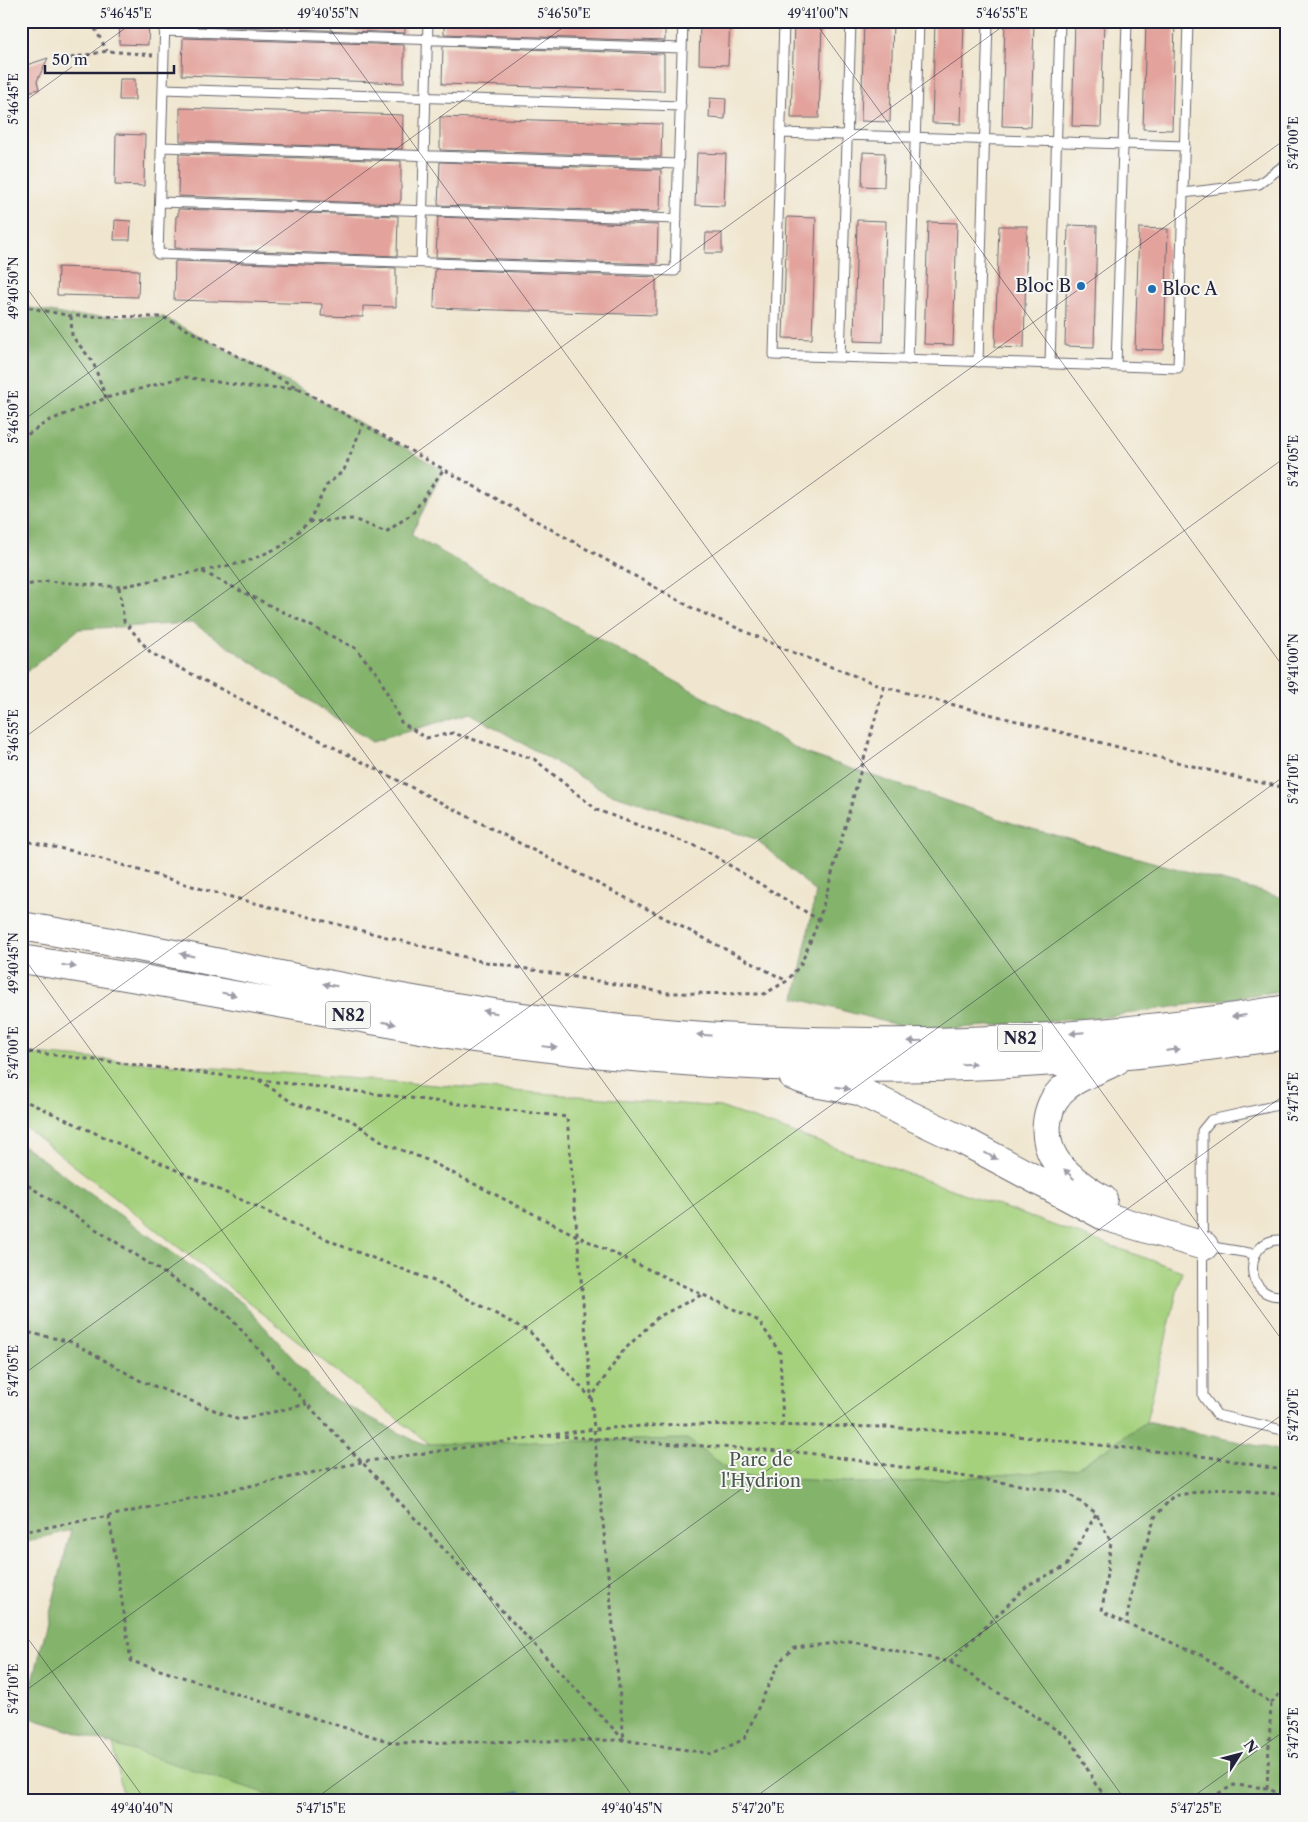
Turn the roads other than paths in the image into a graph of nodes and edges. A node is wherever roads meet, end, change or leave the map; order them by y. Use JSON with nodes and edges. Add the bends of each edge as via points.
{"nodes":[{"id":1,"x":165,"y":21,"type":"edge"},
{"id":2,"x":428,"y":21,"type":"edge"},
{"id":3,"x":683,"y":21,"type":"edge"},
{"id":4,"x":784,"y":21,"type":"edge"},
{"id":5,"x":850,"y":21,"type":"edge"},
{"id":6,"x":918,"y":21,"type":"edge"},
{"id":7,"x":988,"y":21,"type":"edge"},
{"id":8,"x":1060,"y":21,"type":"edge"},
{"id":9,"x":1127,"y":21,"type":"edge"},
{"id":10,"x":1188,"y":21,"type":"edge"},
{"id":11,"x":164,"y":31,"type":"junction"},
{"id":12,"x":428,"y":40,"type":"junction"},
{"id":13,"x":682,"y":48,"type":"junction"},
{"id":14,"x":163,"y":89,"type":"junction"},
{"id":15,"x":426,"y":98,"type":"junction"},
{"id":16,"x":680,"y":106,"type":"junction"},
{"id":17,"x":781,"y":133,"type":"junction"},
{"id":18,"x":847,"y":135,"type":"junction"},
{"id":19,"x":915,"y":137,"type":"junction"},
{"id":20,"x":985,"y":140,"type":"junction"},
{"id":21,"x":1057,"y":142,"type":"junction"},
{"id":22,"x":1123,"y":144,"type":"junction"},
{"id":23,"x":1184,"y":146,"type":"junction"},
{"id":24,"x":161,"y":147,"type":"junction"},
{"id":25,"x":424,"y":156,"type":"junction"},
{"id":26,"x":1287,"y":163,"type":"edge"},
{"id":27,"x":679,"y":164,"type":"junction"},
{"id":28,"x":1183,"y":193,"type":"junction"},
{"id":29,"x":160,"y":202,"type":"junction"},
{"id":30,"x":423,"y":211,"type":"junction"},
{"id":31,"x":677,"y":219,"type":"junction"},
{"id":32,"x":421,"y":262,"type":"junction"},
{"id":33,"x":840,"y":357,"type":"junction"},
{"id":34,"x":908,"y":360,"type":"junction"},
{"id":35,"x":978,"y":362,"type":"junction"},
{"id":36,"x":1050,"y":364,"type":"junction"},
{"id":37,"x":1116,"y":366,"type":"junction"},
{"id":38,"x":21,"y":926,"type":"edge"},
{"id":39,"x":21,"y":959,"type":"edge"},
{"id":40,"x":1287,"y":1009,"type":"edge"},
{"id":41,"x":1287,"y":1034,"type":"edge"},
{"id":42,"x":1124,"y":1057,"type":"junction"},
{"id":43,"x":763,"y":1066,"type":"junction"},
{"id":44,"x":1287,"y":1103,"type":"edge"},
{"id":45,"x":1287,"y":1240,"type":"edge"},
{"id":46,"x":1204,"y":1246,"type":"junction"},
{"id":47,"x":1255,"y":1254,"type":"junction"},
{"id":48,"x":1287,"y":1295,"type":"edge"},
{"id":49,"x":1287,"y":1431,"type":"edge"}],
"edges":[{"from":1,"to":11,"type":"lane"},
{"from":2,"to":12,"type":"lane"},
{"from":3,"to":13,"type":"lane"},
{"from":4,"to":17,"type":"lane"},
{"from":5,"to":18,"type":"lane"},
{"from":6,"to":19,"type":"lane"},
{"from":7,"to":20,"type":"lane"},
{"from":8,"to":21,"type":"lane"},
{"from":9,"to":22,"type":"lane"},
{"from":10,"to":23,"type":"lane"},
{"from":11,"to":12,"type":"lane"},
{"from":11,"to":14,"type":"lane"},
{"from":12,"to":13,"type":"lane"},
{"from":12,"to":15,"type":"lane"},
{"from":13,"to":16,"type":"lane"},
{"from":14,"to":15,"type":"lane"},
{"from":14,"to":24,"type":"lane"},
{"from":15,"to":16,"type":"lane"},
{"from":15,"to":25,"type":"lane"},
{"from":16,"to":27,"type":"lane"},
{"from":17,"to":18,"type":"lane"},
{"from":17,"to":33,"type":"lane","via":[[774,355]]},
{"from":18,"to":19,"type":"lane"},
{"from":18,"to":33,"type":"lane"},
{"from":19,"to":20,"type":"lane"},
{"from":19,"to":34,"type":"lane"},
{"from":20,"to":21,"type":"lane"},
{"from":20,"to":35,"type":"lane"},
{"from":21,"to":22,"type":"lane"},
{"from":21,"to":36,"type":"lane"},
{"from":22,"to":23,"type":"lane"},
{"from":22,"to":37,"type":"lane"},
{"from":23,"to":28,"type":"lane"},
{"from":24,"to":25,"type":"lane"},
{"from":24,"to":29,"type":"lane"},
{"from":25,"to":27,"type":"lane"},
{"from":25,"to":30,"type":"lane"},
{"from":26,"to":28,"type":"lane","via":[[1259,184]]},
{"from":27,"to":31,"type":"lane"},
{"from":28,"to":37,"type":"lane","via":[[1178,368]]},
{"from":29,"to":30,"type":"lane"},
{"from":29,"to":32,"type":"lane","via":[[158,254]]},
{"from":30,"to":31,"type":"lane"},
{"from":30,"to":32,"type":"lane"},
{"from":31,"to":32,"type":"lane","via":[[676,270]]},
{"from":33,"to":34,"type":"lane"},
{"from":34,"to":35,"type":"lane"},
{"from":35,"to":36,"type":"lane"},
{"from":36,"to":37,"type":"lane"},
{"from":40,"to":38,"type":"highway","number":"N82","one_way":true,"via":[[1011,1039],[877,1042],[752,1038],[604,1028],[499,1014],[302,981],[230,963]]},
{"from":39,"to":43,"type":"highway","number":"N82","one_way":true,"via":[[489,1040],[676,1061]]},
{"from":42,"to":41,"type":"highway","number":"N82","one_way":true},
{"from":43,"to":42,"type":"highway","number":"N82","one_way":true,"via":[[1007,1064]]},
{"from":46,"to":42,"type":"highway","one_way":true,"via":[[1169,1223],[1101,1198],[1074,1180],[1054,1158],[1045,1132],[1050,1107],[1067,1086]]},
{"from":43,"to":46,"type":"highway","one_way":true,"via":[[813,1083],[859,1091],[964,1141],[1104,1216]]},
{"from":44,"to":46,"type":"lane","via":[[1211,1120],[1202,1131]]},
{"from":45,"to":47,"type":"lane","via":[[1266,1243]]},
{"from":46,"to":47,"type":"lane"},
{"from":46,"to":49,"type":"lane","via":[[1203,1396],[1217,1415]]},
{"from":47,"to":48,"type":"lane","via":[[1252,1271],[1259,1287],[1274,1296]]}]}
